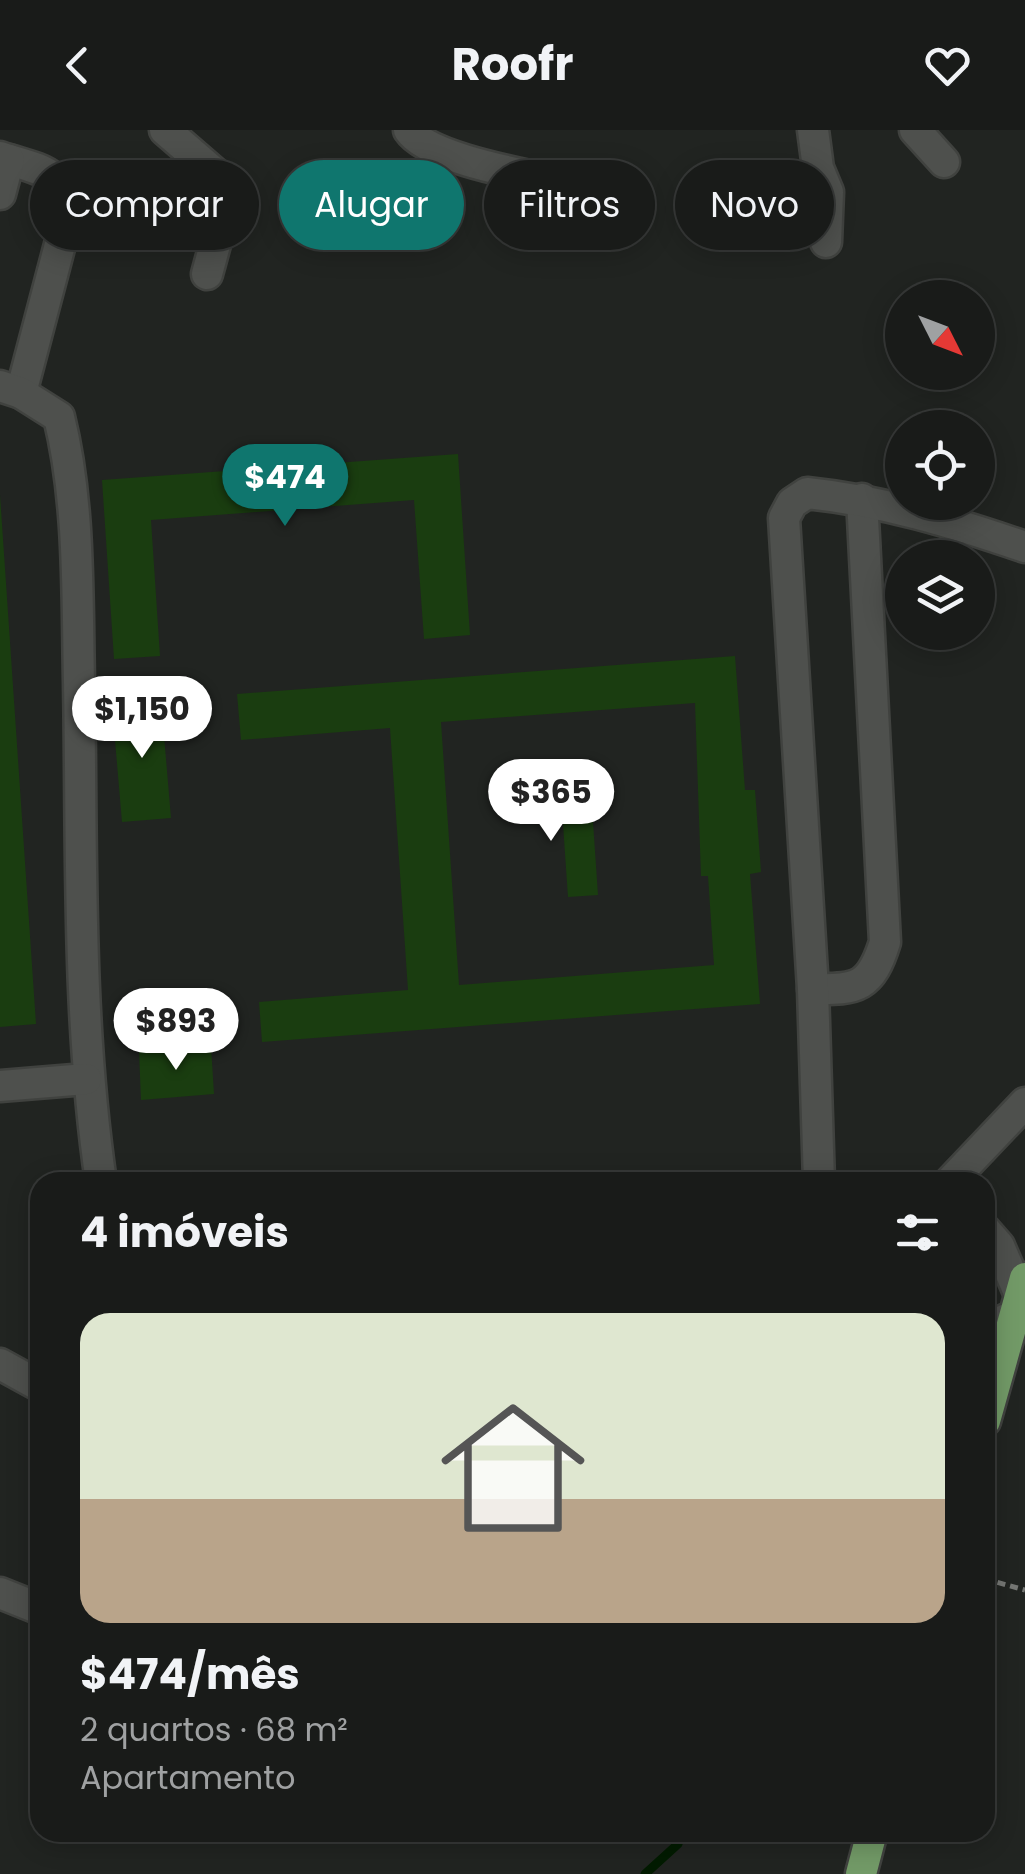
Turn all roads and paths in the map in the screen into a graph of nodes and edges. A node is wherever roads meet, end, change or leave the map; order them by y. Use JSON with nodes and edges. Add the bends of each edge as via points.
{"nodes":[{"id":1,"x":164,"y":130,"type":"edge"},
{"id":2,"x":409,"y":130,"type":"edge"},
{"id":3,"x":813,"y":130,"type":"edge"},
{"id":4,"x":915,"y":130,"type":"edge"},
{"id":5,"x":4,"y":158,"type":"edge"},
{"id":6,"x":817,"y":160,"type":"edge"},
{"id":7,"x":944,"y":162,"type":"dead end"},
{"id":8,"x":484,"y":163,"type":"edge"},
{"id":9,"x":0,"y":194,"type":"edge"},
{"id":10,"x":207,"y":274,"type":"dead end"},
{"id":11,"x":10,"y":390,"type":"edge"},
{"id":12,"x":862,"y":498,"type":"junction"},
{"id":13,"x":1025,"y":547,"type":"edge"},
{"id":14,"x":813,"y":988,"type":"junction"},
{"id":15,"x":86,"y":1078,"type":"junction"},
{"id":16,"x":0,"y":1086,"type":"edge"},
{"id":17,"x":1025,"y":1103,"type":"edge"},
{"id":18,"x":100,"y":1172,"type":"edge"},
{"id":19,"x":819,"y":1172,"type":"edge"},
{"id":20,"x":959,"y":1172,"type":"edge"},
{"id":21,"x":995,"y":1241,"type":"edge"},
{"id":22,"x":1020,"y":1296,"type":"edge"},
{"id":23,"x":995,"y":1320,"type":"edge"},
{"id":24,"x":0,"y":1364,"type":"edge"},
{"id":25,"x":30,"y":1380,"type":"edge"},
{"id":26,"x":995,"y":1385,"type":"edge"},
{"id":27,"x":995,"y":1582,"type":"edge"},
{"id":28,"x":1025,"y":1590,"type":"edge"},
{"id":29,"x":0,"y":1594,"type":"edge"},
{"id":30,"x":30,"y":1605,"type":"edge"},
{"id":31,"x":869,"y":1842,"type":"edge"},
{"id":32,"x":860,"y":1874,"type":"edge"}],
"edges":[{"from":1,"to":10,"type":"street","via":[[224,182],[223,215]]},
{"from":2,"to":8,"type":"street","via":[[444,152]]},
{"from":3,"to":6,"type":"street"},
{"from":4,"to":7,"type":"street"},
{"from":5,"to":9,"type":"street"},
{"from":5,"to":11,"type":"street","via":[[52,174],[66,192],[68,214]]},
{"from":11,"to":15,"type":"street","via":[[59,417],[68,454]]},
{"from":12,"to":13,"type":"street"},
{"from":12,"to":14,"type":"street","via":[[886,942],[876,972],[851,990]]},
{"from":12,"to":14,"type":"street","via":[[807,492],[784,518]]},
{"from":14,"to":19,"type":"street"},
{"from":15,"to":16,"type":"street"},
{"from":15,"to":18,"type":"street"},
{"from":17,"to":20,"type":"street"},
{"from":21,"to":22,"type":"street"},
{"from":22,"to":23,"type":"street"},
{"from":22,"to":26,"type":"main road"},
{"from":24,"to":25,"type":"street"},
{"from":27,"to":28,"type":"path"},
{"from":29,"to":30,"type":"street"},
{"from":31,"to":32,"type":"main road"}]}
